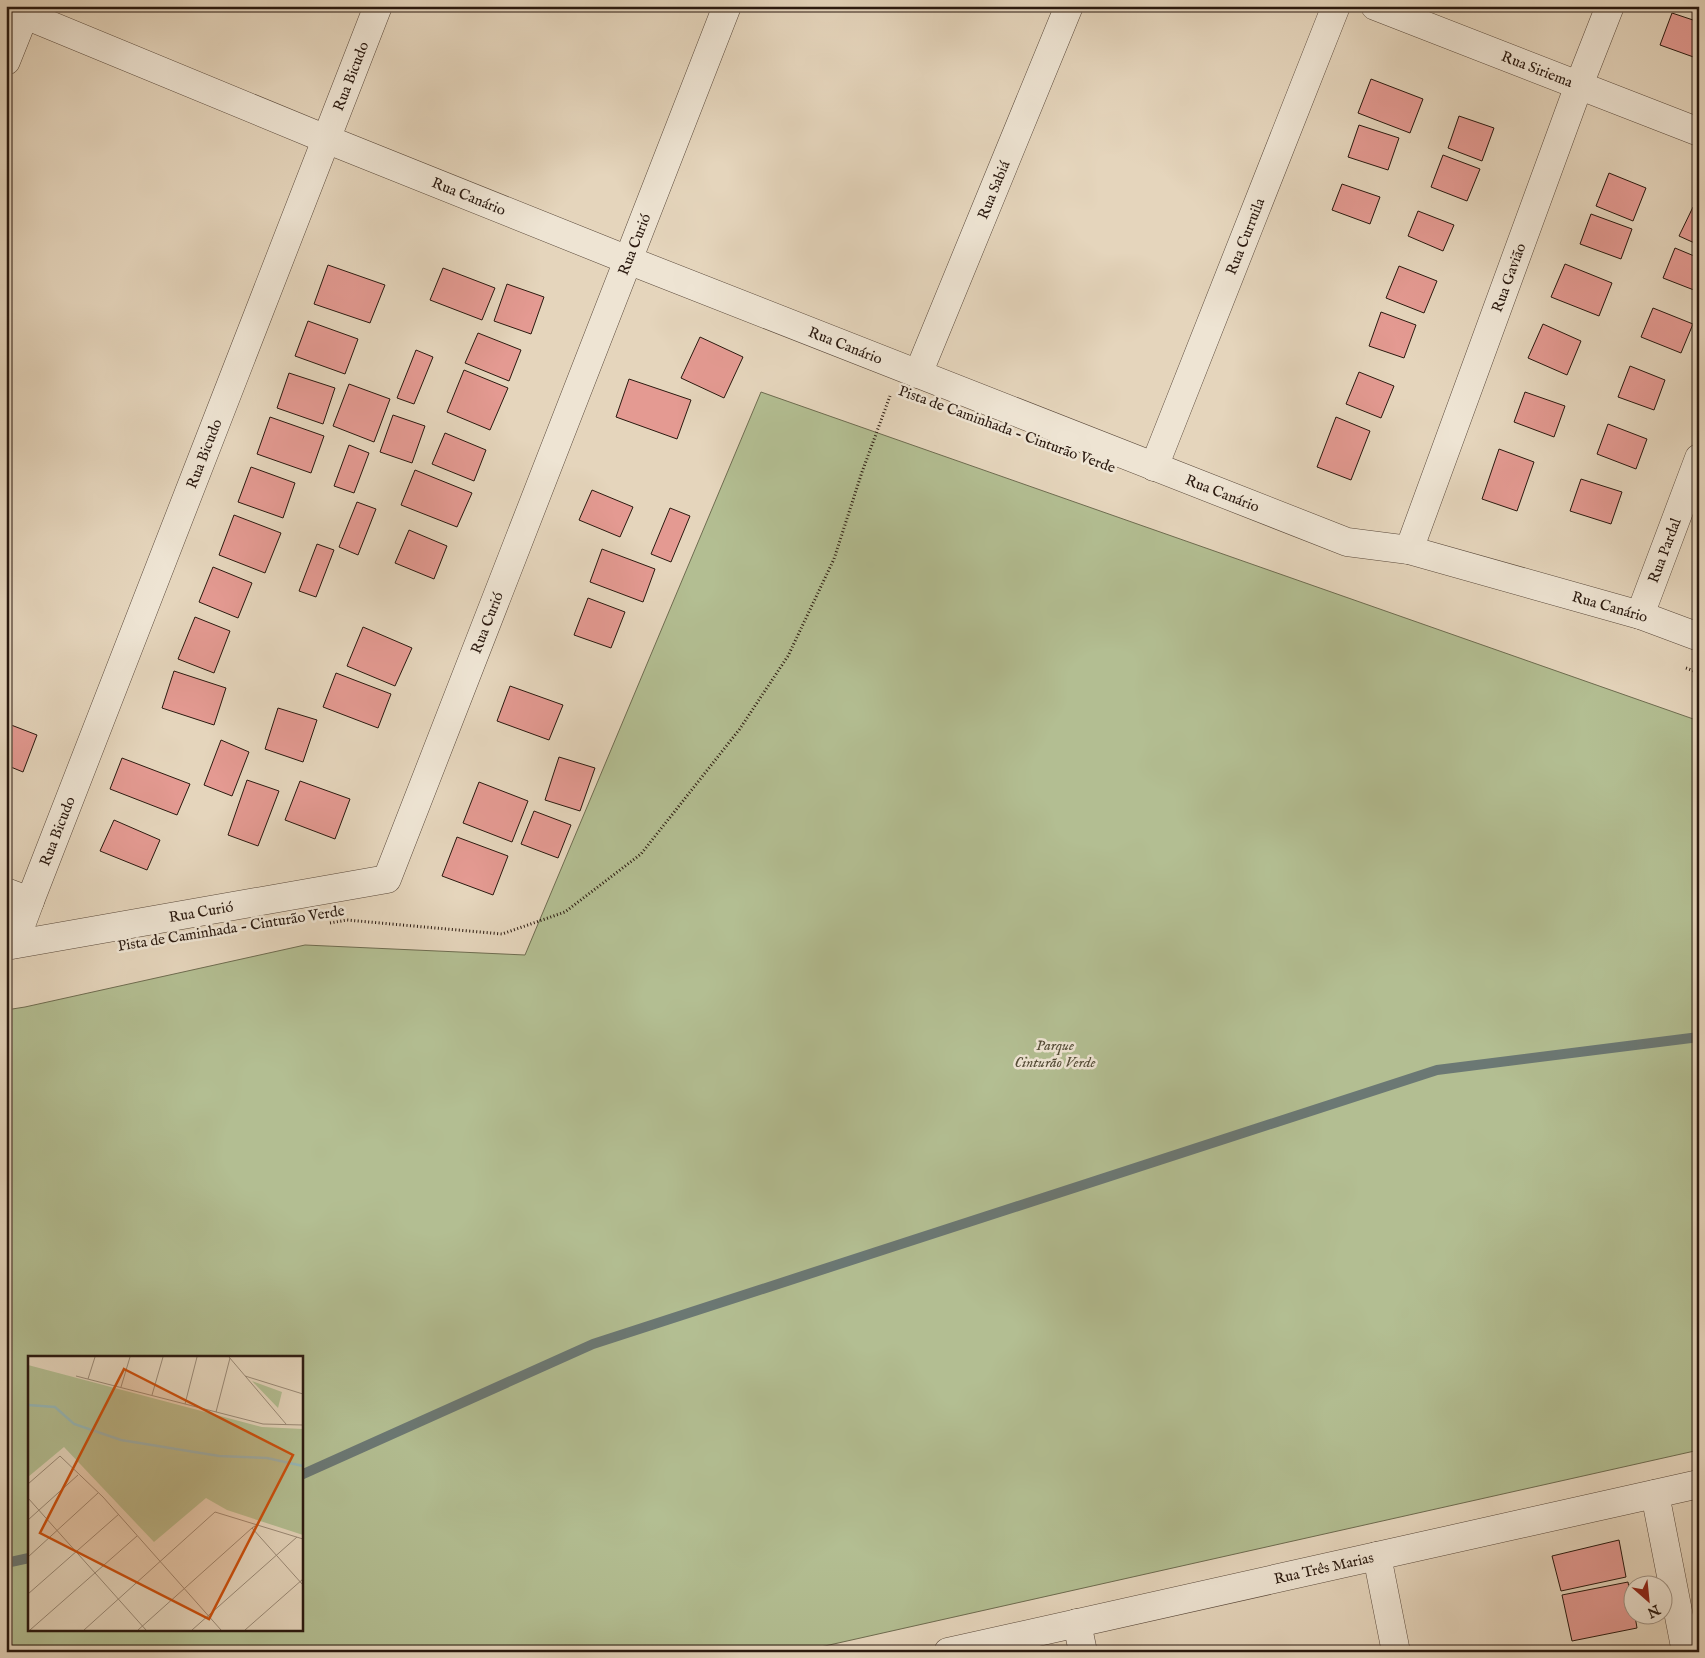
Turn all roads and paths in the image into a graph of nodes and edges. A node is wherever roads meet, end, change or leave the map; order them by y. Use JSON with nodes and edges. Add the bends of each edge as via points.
{"nodes":[{"id":1,"x":378,"y":6,"type":"edge"},
{"id":2,"x":727,"y":6,"type":"edge"},
{"id":3,"x":1069,"y":6,"type":"edge"},
{"id":4,"x":1336,"y":6,"type":"edge"},
{"id":5,"x":1374,"y":6,"type":"edge"},
{"id":6,"x":1610,"y":6,"type":"edge"},
{"id":7,"x":19,"y":9,"type":"edge"},
{"id":8,"x":6,"y":61,"type":"edge"},
{"id":9,"x":1579,"y":85,"type":"junction"},
{"id":10,"x":1699,"y":132,"type":"edge"},
{"id":11,"x":326,"y":139,"type":"junction"},
{"id":12,"x":628,"y":260,"type":"junction"},
{"id":13,"x":918,"y":374,"type":"junction"},
{"id":14,"x":890,"y":396,"type":"dead end"},
{"id":15,"x":1699,"y":458,"type":"edge"},
{"id":16,"x":1154,"y":467,"type":"junction"},
{"id":17,"x":1409,"y":550,"type":"junction"},
{"id":18,"x":1640,"y":615,"type":"junction"},
{"id":19,"x":1699,"y":637,"type":"edge"},
{"id":20,"x":1680,"y":666,"type":"dead end"},
{"id":21,"x":1699,"y":673,"type":"edge"},
{"id":22,"x":18,"y":897,"type":"edge"},
{"id":23,"x":327,"y":924,"type":"dead end"},
{"id":24,"x":10,"y":945,"type":"edge"},
{"id":25,"x":1699,"y":1484,"type":"edge"},
{"id":26,"x":1655,"y":1494,"type":"junction"},
{"id":27,"x":1377,"y":1556,"type":"junction"},
{"id":28,"x":1077,"y":1623,"type":"junction"},
{"id":29,"x":948,"y":1652,"type":"edge"},
{"id":30,"x":1083,"y":1652,"type":"edge"},
{"id":31,"x":1396,"y":1652,"type":"edge"},
{"id":32,"x":1686,"y":1652,"type":"edge"}],
"edges":[{"from":1,"to":11,"type":"street","name":"Rua Bicudo"},
{"from":2,"to":12,"type":"street","name":"Rua Curió"},
{"from":3,"to":13,"type":"street","name":"Rua Sabiá"},
{"from":4,"to":16,"type":"street","name":"Rua Curruila"},
{"from":5,"to":9,"type":"street","name":"Rua Siriema"},
{"from":6,"to":9,"type":"street","name":"Rua Gavião"},
{"from":7,"to":8,"type":"street"},
{"from":7,"to":11,"type":"street","name":"Rua Canário"},
{"from":9,"to":10,"type":"street","name":"Rua Siriema"},
{"from":9,"to":17,"type":"street","name":"Rua Gavião"},
{"from":11,"to":12,"type":"street","name":"Rua Canário"},
{"from":11,"to":22,"type":"street","name":"Rua Bicudo"},
{"from":12,"to":13,"type":"street","name":"Rua Canário"},
{"from":12,"to":24,"type":"street","name":"Rua Curió","via":[[387,879]]},
{"from":13,"to":16,"type":"street","name":"Rua Canário"},
{"from":14,"to":23,"type":"path","name":"Pista de Caminhada - Cinturão Verde","via":[[834,559],[788,656],[739,730],[641,854],[565,912],[502,934],[347,920]]},
{"from":15,"to":18,"type":"street","name":"Rua Pardal"},
{"from":16,"to":17,"type":"street","name":"Rua Canário","via":[[1347,542]]},
{"from":17,"to":18,"type":"street","name":"Rua Canário"},
{"from":18,"to":19,"type":"street","name":"Rua Canário"},
{"from":20,"to":21,"type":"path"},
{"from":22,"to":24,"type":"street","name":"Rua Bicudo"},
{"from":25,"to":26,"type":"street","name":"Rua Três Marias"},
{"from":26,"to":27,"type":"street","name":"Rua Três Marias"},
{"from":26,"to":32,"type":"street"},
{"from":27,"to":28,"type":"street","name":"Rua Três Marias"},
{"from":27,"to":31,"type":"street"},
{"from":28,"to":29,"type":"street","name":"Rua Três Marias"},
{"from":28,"to":30,"type":"street"}]}
